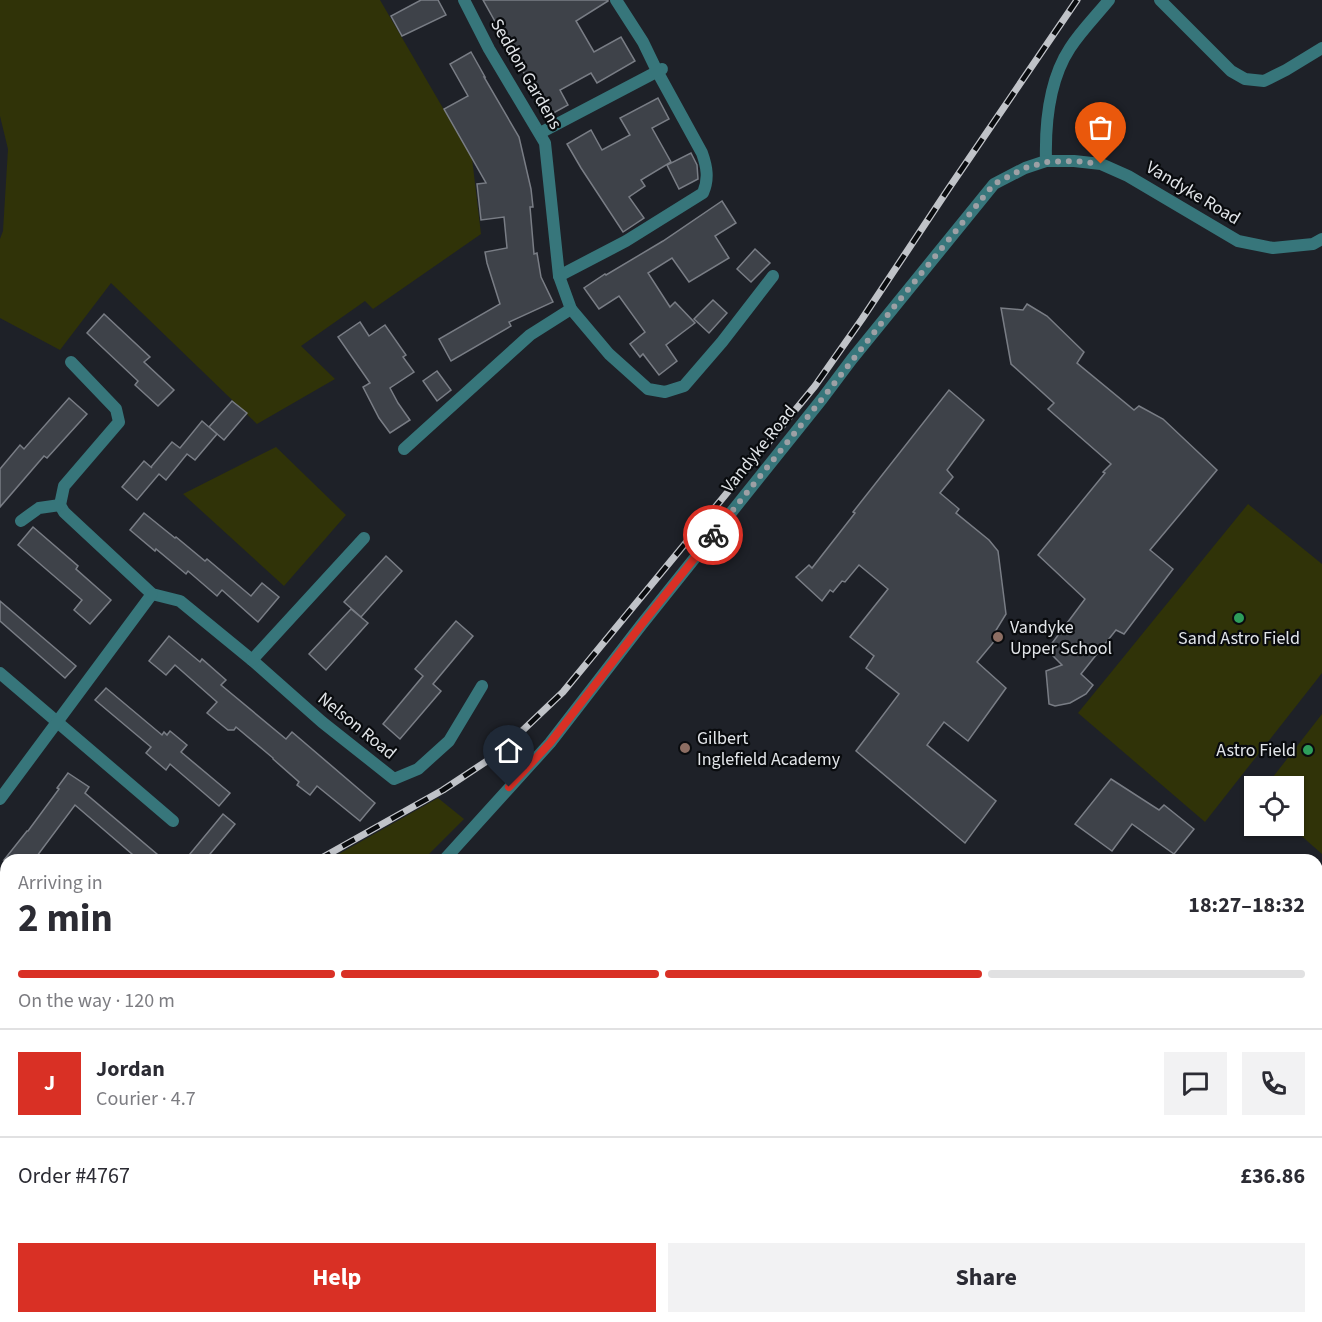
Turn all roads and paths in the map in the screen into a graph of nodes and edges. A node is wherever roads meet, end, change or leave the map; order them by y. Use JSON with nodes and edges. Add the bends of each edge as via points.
{"nodes":[{"id":1,"x":464,"y":0,"type":"edge"},
{"id":2,"x":616,"y":0,"type":"edge"},
{"id":3,"x":1109,"y":0,"type":"edge"},
{"id":4,"x":1160,"y":0,"type":"edge"},
{"id":5,"x":1322,"y":48,"type":"edge"},
{"id":6,"x":660,"y":70,"type":"junction"},
{"id":7,"x":540,"y":133,"type":"junction"},
{"id":8,"x":1046,"y":162,"type":"junction"},
{"id":9,"x":1322,"y":239,"type":"edge"},
{"id":10,"x":559,"y":276,"type":"junction"},
{"id":11,"x":773,"y":276,"type":"dead end"},
{"id":12,"x":571,"y":309,"type":"junction"},
{"id":13,"x":71,"y":362,"type":"dead end"},
{"id":14,"x":404,"y":449,"type":"dead end"},
{"id":15,"x":60,"y":505,"type":"junction"},
{"id":16,"x":21,"y":521,"type":"dead end"},
{"id":17,"x":364,"y":538,"type":"dead end"},
{"id":18,"x":152,"y":594,"type":"junction"},
{"id":19,"x":252,"y":660,"type":"junction"},
{"id":20,"x":0,"y":673,"type":"edge"},
{"id":21,"x":482,"y":686,"type":"dead end"},
{"id":22,"x":57,"y":722,"type":"junction"},
{"id":23,"x":0,"y":799,"type":"edge"},
{"id":24,"x":173,"y":821,"type":"dead end"},
{"id":25,"x":449,"y":854,"type":"edge"}],
"edges":[{"from":1,"to":7,"type":"street","name":"Seddon Gardens"},
{"from":2,"to":6,"type":"street"},
{"from":3,"to":8,"type":"street","via":[[1060,67],[1045,133]]},
{"from":4,"to":5,"type":"street","via":[[1231,71],[1245,79],[1264,81]]},
{"from":6,"to":7,"type":"street"},
{"from":6,"to":10,"type":"street","via":[[707,165],[703,193],[626,241]]},
{"from":7,"to":10,"type":"street","name":"Seddon Gardens","via":[[545,143]]},
{"from":8,"to":9,"type":"street","name":"Vandyke Road","via":[[1101,164],[1238,241],[1273,248],[1313,244]]},
{"from":8,"to":25,"type":"street","name":"Vandyke Road","via":[[994,184],[550,743]]},
{"from":10,"to":12,"type":"street","name":"Seddon Gardens"},
{"from":11,"to":12,"type":"street","name":"Seddon Gardens","via":[[684,386],[665,392],[648,389],[609,354]]},
{"from":12,"to":14,"type":"street","via":[[530,335]]},
{"from":13,"to":15,"type":"street","via":[[116,409],[120,422],[64,486]]},
{"from":15,"to":16,"type":"street","via":[[39,507]]},
{"from":15,"to":18,"type":"street","name":"Nelson Road"},
{"from":17,"to":19,"type":"street"},
{"from":18,"to":19,"type":"street","name":"Nelson Road","via":[[180,602]]},
{"from":18,"to":22,"type":"street"},
{"from":19,"to":21,"type":"street","name":"Nelson Road","via":[[394,779],[418,769],[449,741]]},
{"from":20,"to":22,"type":"street"},
{"from":22,"to":23,"type":"street"},
{"from":22,"to":24,"type":"street"}]}
